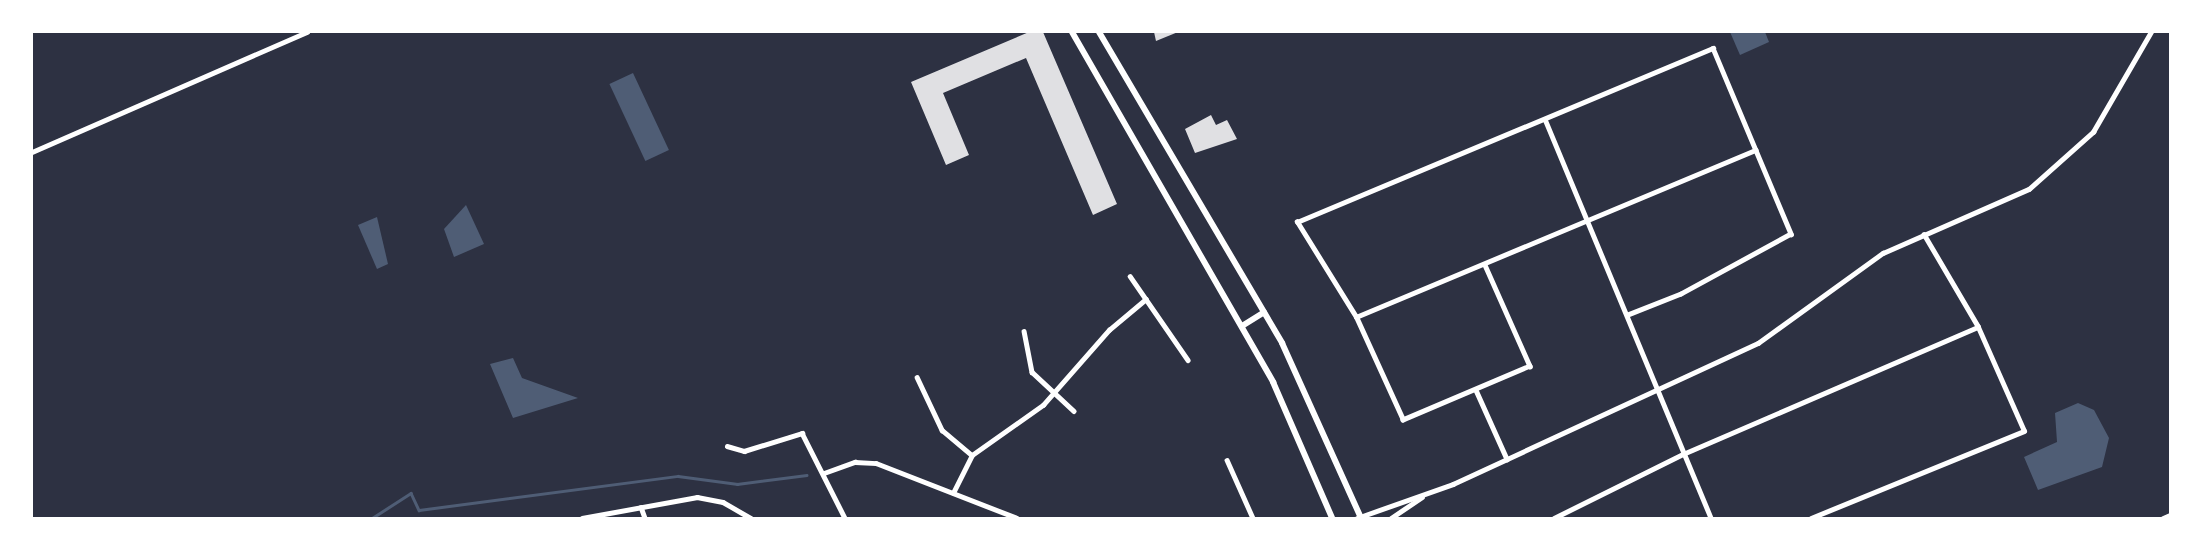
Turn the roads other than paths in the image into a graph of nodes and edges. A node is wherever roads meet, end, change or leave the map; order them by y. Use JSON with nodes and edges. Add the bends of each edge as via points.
{"nodes":[{"id":1,"x":307,"y":32,"type":"edge"},
{"id":2,"x":1072,"y":32,"type":"edge"},
{"id":3,"x":1099,"y":32,"type":"edge"},
{"id":4,"x":2151,"y":32,"type":"edge"},
{"id":5,"x":1545,"y":119,"type":"junction"},
{"id":6,"x":1756,"y":150,"type":"junction"},
{"id":7,"x":32,"y":152,"type":"edge"},
{"id":8,"x":1588,"y":221,"type":"junction"},
{"id":9,"x":1924,"y":235,"type":"junction"},
{"id":10,"x":1485,"y":265,"type":"junction"},
{"id":11,"x":1130,"y":276,"type":"dead end"},
{"id":12,"x":1146,"y":299,"type":"junction"},
{"id":13,"x":1264,"y":312,"type":"junction"},
{"id":14,"x":1628,"y":315,"type":"junction"},
{"id":15,"x":1356,"y":317,"type":"junction"},
{"id":16,"x":1242,"y":326,"type":"junction"},
{"id":17,"x":1978,"y":327,"type":"junction"},
{"id":18,"x":1024,"y":331,"type":"dead end"},
{"id":19,"x":1188,"y":360,"type":"dead end"},
{"id":20,"x":917,"y":377,"type":"dead end"},
{"id":21,"x":1656,"y":386,"type":"junction"},
{"id":22,"x":1476,"y":390,"type":"junction"},
{"id":23,"x":1055,"y":393,"type":"junction"},
{"id":24,"x":1074,"y":411,"type":"dead end"},
{"id":25,"x":727,"y":446,"type":"dead end"},
{"id":26,"x":1683,"y":454,"type":"junction"},
{"id":27,"x":972,"y":455,"type":"junction"},
{"id":28,"x":1507,"y":459,"type":"junction"},
{"id":29,"x":1227,"y":460,"type":"dead end"},
{"id":30,"x":824,"y":473,"type":"junction"},
{"id":31,"x":953,"y":493,"type":"junction"},
{"id":32,"x":1423,"y":497,"type":"junction"},
{"id":33,"x":641,"y":507,"type":"junction"},
{"id":34,"x":2171,"y":515,"type":"edge"},
{"id":35,"x":1359,"y":518,"type":"edge"},
{"id":36,"x":582,"y":519,"type":"edge"},
{"id":37,"x":645,"y":519,"type":"edge"},
{"id":38,"x":751,"y":519,"type":"edge"},
{"id":39,"x":845,"y":519,"type":"edge"},
{"id":40,"x":1017,"y":519,"type":"edge"},
{"id":41,"x":1253,"y":519,"type":"edge"},
{"id":42,"x":1332,"y":519,"type":"edge"},
{"id":43,"x":1391,"y":519,"type":"edge"},
{"id":44,"x":1554,"y":519,"type":"edge"},
{"id":45,"x":1711,"y":519,"type":"edge"},
{"id":46,"x":1811,"y":519,"type":"edge"},
{"id":47,"x":2163,"y":519,"type":"edge"}],
"edges":[{"from":1,"to":7,"type":"street"},
{"from":2,"to":16,"type":"main road","via":[[1158,192]]},
{"from":3,"to":13,"type":"main road"},
{"from":4,"to":9,"type":"street","via":[[2112,106],[2063,164],[2015,197]]},
{"from":5,"to":6,"type":"street","via":[[1713,48]]},
{"from":5,"to":8,"type":"street"},
{"from":5,"to":15,"type":"street","via":[[1297,222]]},
{"from":6,"to":8,"type":"street"},
{"from":6,"to":14,"type":"street","via":[[1791,233],[1681,294]]},
{"from":8,"to":10,"type":"street"},
{"from":8,"to":14,"type":"street"},
{"from":9,"to":17,"type":"street"},
{"from":9,"to":21,"type":"street","via":[[1870,261],[1771,336]]},
{"from":10,"to":15,"type":"street"},
{"from":10,"to":22,"type":"street","via":[[1530,366]]},
{"from":11,"to":12,"type":"street"},
{"from":12,"to":19,"type":"street"},
{"from":12,"to":23,"type":"street","via":[[1109,330]]},
{"from":13,"to":16,"type":"main road"},
{"from":13,"to":35,"type":"main road"},
{"from":14,"to":21,"type":"street"},
{"from":15,"to":22,"type":"street","via":[[1403,420]]},
{"from":16,"to":42,"type":"main road"},
{"from":17,"to":26,"type":"street"},
{"from":17,"to":46,"type":"street","via":[[2024,431]]},
{"from":18,"to":23,"type":"street","via":[[1032,372]]},
{"from":20,"to":27,"type":"street","via":[[942,430]]},
{"from":21,"to":26,"type":"street"},
{"from":21,"to":28,"type":"street"},
{"from":22,"to":28,"type":"street"},
{"from":23,"to":24,"type":"street"},
{"from":23,"to":27,"type":"street"},
{"from":25,"to":30,"type":"street","via":[[752,449],[797,431],[807,436]]},
{"from":26,"to":44,"type":"street"},
{"from":26,"to":45,"type":"street"},
{"from":27,"to":31,"type":"street"},
{"from":28,"to":32,"type":"street"},
{"from":29,"to":41,"type":"street"},
{"from":30,"to":31,"type":"street","via":[[848,463],[876,463]]},
{"from":30,"to":39,"type":"street"},
{"from":31,"to":40,"type":"street"},
{"from":32,"to":35,"type":"street"},
{"from":32,"to":43,"type":"street"},
{"from":33,"to":36,"type":"street"},
{"from":33,"to":37,"type":"street"},
{"from":33,"to":38,"type":"street","via":[[709,498]]},
{"from":34,"to":47,"type":"street"}]}
